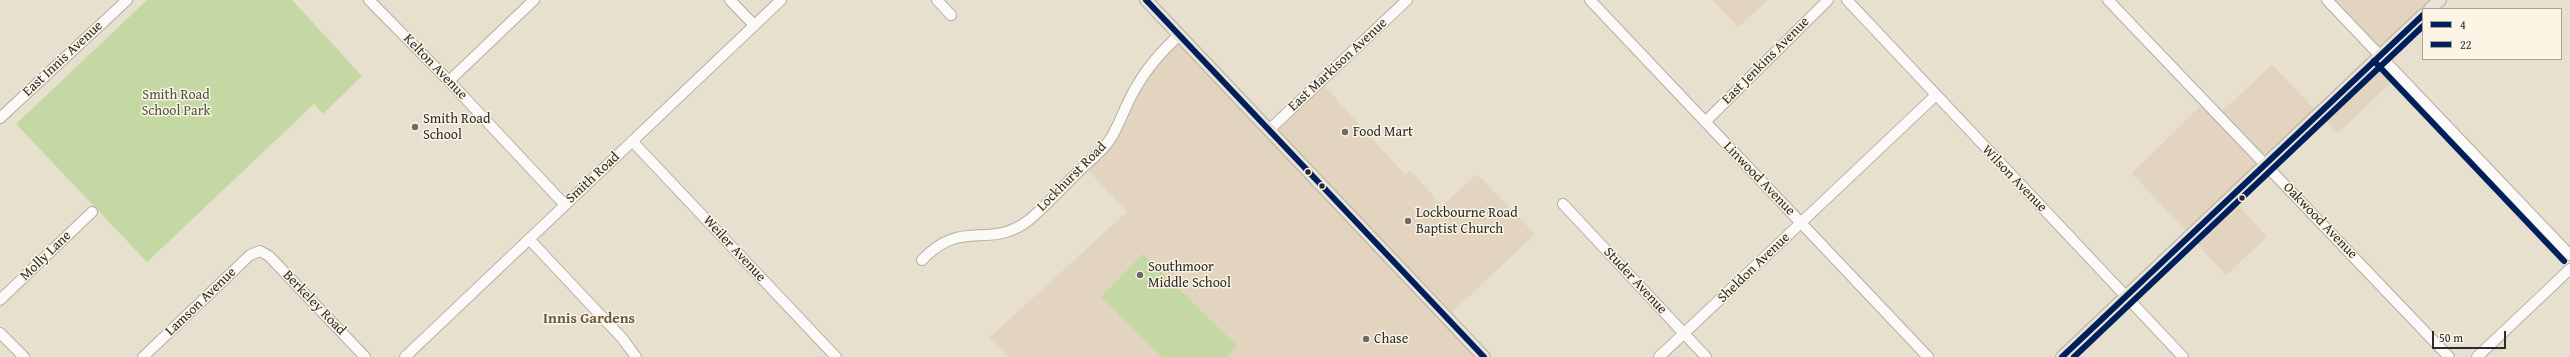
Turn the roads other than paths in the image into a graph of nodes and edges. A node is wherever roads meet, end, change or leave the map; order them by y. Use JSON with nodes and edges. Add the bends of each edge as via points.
{"nodes":[{"id":1,"x":127,"y":0,"type":"edge"},
{"id":2,"x":370,"y":0,"type":"edge"},
{"id":3,"x":534,"y":0,"type":"edge"},
{"id":4,"x":730,"y":0,"type":"edge"},
{"id":5,"x":781,"y":0,"type":"edge"},
{"id":6,"x":937,"y":0,"type":"edge"},
{"id":7,"x":1146,"y":0,"type":"edge"},
{"id":8,"x":1407,"y":0,"type":"edge"},
{"id":9,"x":1590,"y":0,"type":"edge"},
{"id":10,"x":1828,"y":0,"type":"edge"},
{"id":11,"x":1847,"y":0,"type":"edge"},
{"id":12,"x":2108,"y":0,"type":"edge"},
{"id":13,"x":2327,"y":0,"type":"edge"},
{"id":14,"x":2440,"y":0,"type":"edge"},
{"id":15,"x":2431,"y":8,"type":"edge"},
{"id":16,"x":951,"y":15,"type":"dead end"},
{"id":17,"x":2422,"y":16,"type":"edge"},
{"id":18,"x":754,"y":25,"type":"junction"},
{"id":19,"x":1179,"y":35,"type":"junction"},
{"id":20,"x":2380,"y":55,"type":"junction"},
{"id":21,"x":449,"y":81,"type":"junction"},
{"id":22,"x":1935,"y":96,"type":"junction"},
{"id":23,"x":0,"y":118,"type":"edge"},
{"id":24,"x":1705,"y":122,"type":"junction"},
{"id":25,"x":1270,"y":129,"type":"junction"},
{"id":26,"x":632,"y":141,"type":"junction"},
{"id":27,"x":2266,"y":164,"type":"junction"},
{"id":28,"x":1563,"y":204,"type":"dead end"},
{"id":29,"x":564,"y":205,"type":"junction"},
{"id":30,"x":92,"y":212,"type":"dead end"},
{"id":31,"x":1801,"y":223,"type":"junction"},
{"id":32,"x":529,"y":239,"type":"junction"},
{"id":33,"x":260,"y":251,"type":"joint"},
{"id":34,"x":2570,"y":255,"type":"edge"},
{"id":35,"x":922,"y":260,"type":"dead end"},
{"id":36,"x":2570,"y":269,"type":"edge"},
{"id":37,"x":2126,"y":296,"type":"junction"},
{"id":38,"x":0,"y":300,"type":"edge"},
{"id":39,"x":0,"y":333,"type":"edge"},
{"id":40,"x":1684,"y":334,"type":"junction"},
{"id":41,"x":417,"y":353,"type":"edge"},
{"id":42,"x":24,"y":357,"type":"edge"},
{"id":43,"x":143,"y":357,"type":"edge"},
{"id":44,"x":365,"y":357,"type":"edge"},
{"id":45,"x":406,"y":357,"type":"edge"},
{"id":46,"x":636,"y":357,"type":"edge"},
{"id":47,"x":836,"y":357,"type":"edge"},
{"id":48,"x":1484,"y":357,"type":"edge"},
{"id":49,"x":1659,"y":357,"type":"edge"},
{"id":50,"x":1706,"y":357,"type":"edge"},
{"id":51,"x":1928,"y":357,"type":"edge"},
{"id":52,"x":2062,"y":357,"type":"edge"},
{"id":53,"x":2183,"y":357,"type":"edge"},
{"id":54,"x":2449,"y":357,"type":"edge"},
{"id":55,"x":2477,"y":357,"type":"edge"}],
"edges":[{"from":1,"to":23,"type":"street","name":"East Innis Avenue"},
{"from":2,"to":21,"type":"street","name":"Kelton Avenue"},
{"from":3,"to":21,"type":"street"},
{"from":4,"to":18,"type":"street"},
{"from":5,"to":18,"type":"street","name":"Smith Road"},
{"from":6,"to":16,"type":"street"},
{"from":7,"to":19,"type":"main road"},
{"from":8,"to":25,"type":"street","name":"East Markison Avenue"},
{"from":9,"to":24,"type":"street","name":"Linwood Avenue"},
{"from":10,"to":24,"type":"street","name":"East Jenkins Avenue"},
{"from":11,"to":22,"type":"street","name":"Wilson Avenue"},
{"from":12,"to":27,"type":"street","name":"Oakwood Avenue"},
{"from":13,"to":20,"type":"street"},
{"from":14,"to":15,"type":"main road"},
{"from":17,"to":20,"type":"main road"},
{"from":18,"to":26,"type":"street","name":"Smith Road"},
{"from":19,"to":25,"type":"main road"},
{"from":19,"to":35,"type":"street","name":"Lockhurst Road","via":[[1153,61],[1102,150],[1029,220],[1004,234],[967,235],[949,239],[932,249]]},
{"from":20,"to":27,"type":"main road"},
{"from":20,"to":34,"type":"street"},
{"from":21,"to":29,"type":"street","name":"Kelton Avenue"},
{"from":22,"to":31,"type":"street","name":"Sheldon Avenue"},
{"from":22,"to":37,"type":"street","name":"Wilson Avenue"},
{"from":24,"to":31,"type":"street","name":"Linwood Avenue"},
{"from":25,"to":48,"type":"main road"},
{"from":26,"to":29,"type":"street","name":"Smith Road"},
{"from":26,"to":47,"type":"street","name":"Weiler Avenue"},
{"from":27,"to":37,"type":"main road"},
{"from":27,"to":54,"type":"street","name":"Oakwood Avenue"},
{"from":28,"to":40,"type":"street","name":"Studer Avenue"},
{"from":29,"to":32,"type":"street","name":"Smith Road"},
{"from":30,"to":38,"type":"street","name":"Molly Lane"},
{"from":31,"to":40,"type":"street","name":"Sheldon Avenue"},
{"from":31,"to":51,"type":"street","name":"Linwood Avenue"},
{"from":32,"to":41,"type":"street","name":"Smith Road"},
{"from":32,"to":46,"type":"street","via":[[622,338]]},
{"from":33,"to":43,"type":"street","name":"Lamson Avenue","via":[[250,255]]},
{"from":33,"to":44,"type":"street","name":"Berkeley Road","via":[[269,256]]},
{"from":36,"to":55,"type":"street"},
{"from":37,"to":52,"type":"main road"},
{"from":37,"to":53,"type":"street","name":"Wilson Avenue"},
{"from":39,"to":42,"type":"street"},
{"from":40,"to":49,"type":"street","name":"Sheldon Avenue"},
{"from":40,"to":50,"type":"street","name":"Studer Avenue"},
{"from":41,"to":45,"type":"street","name":"Smith Road"}]}
